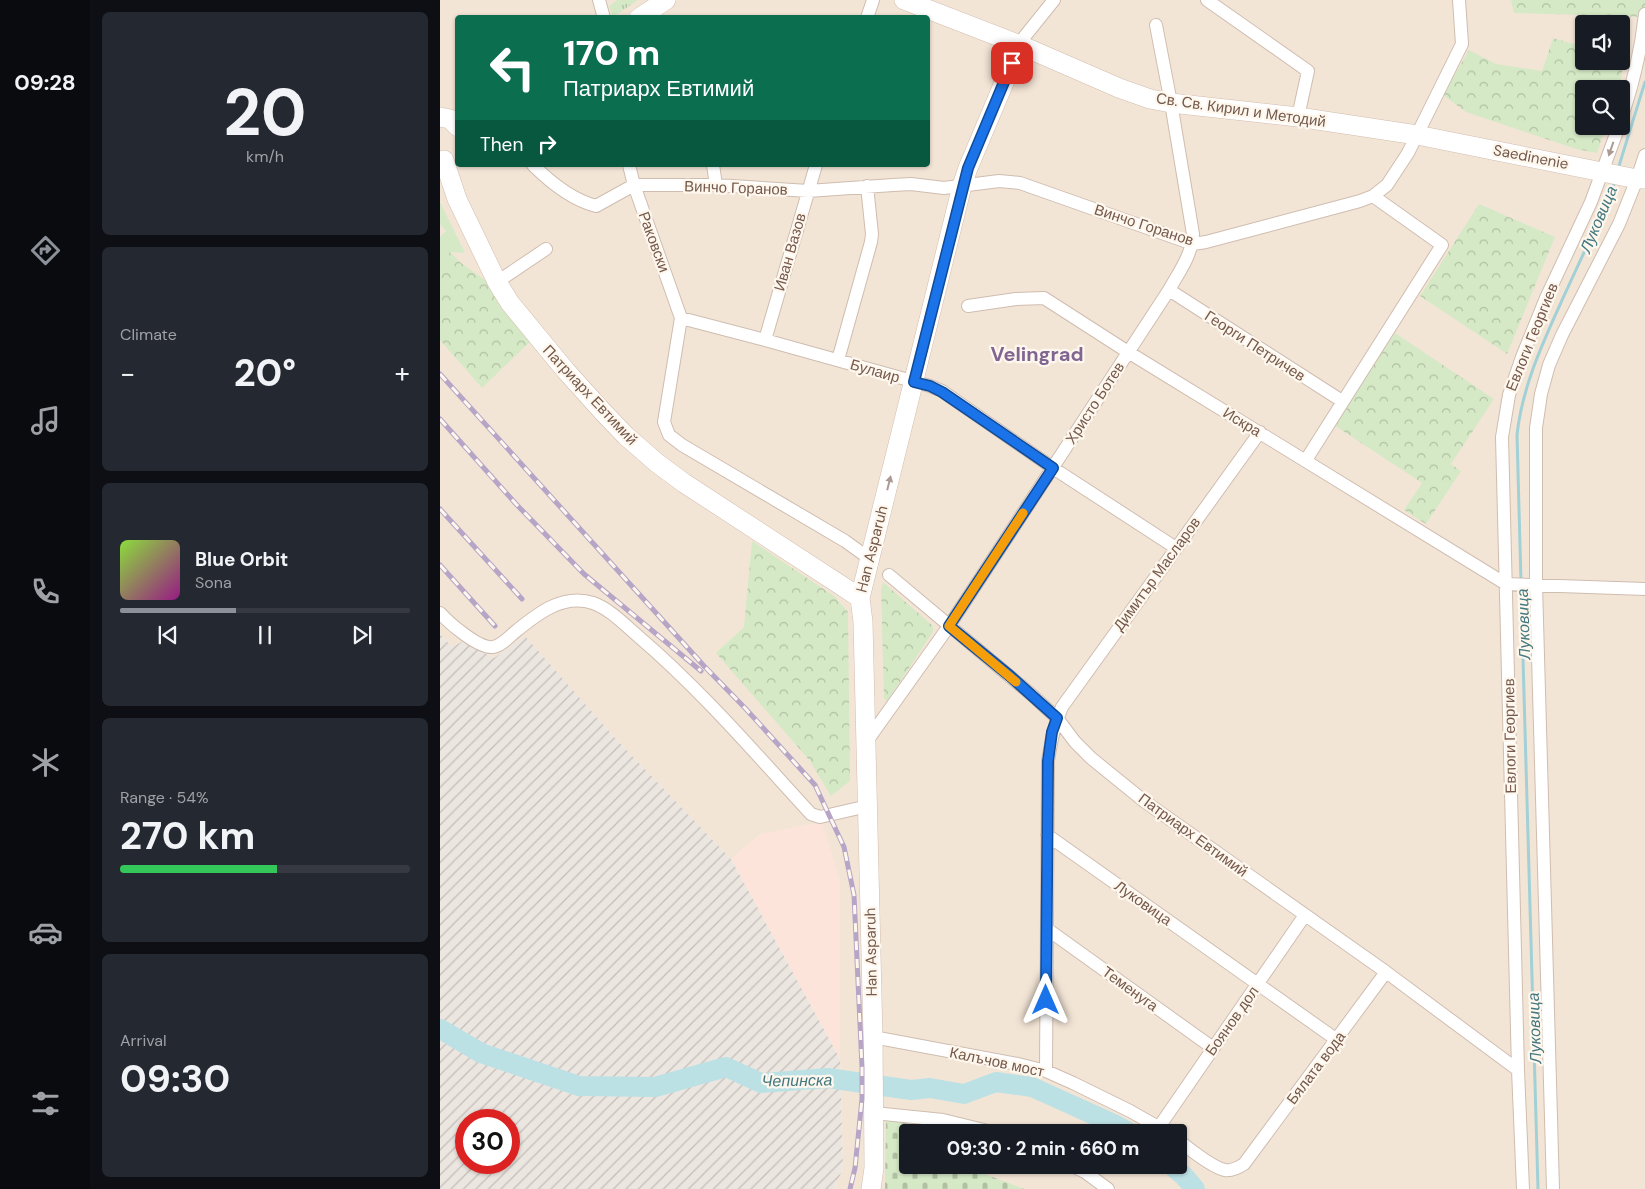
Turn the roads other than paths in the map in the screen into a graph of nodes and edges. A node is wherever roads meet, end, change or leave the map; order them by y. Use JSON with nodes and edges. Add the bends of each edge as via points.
{"nodes":[{"id":1,"x":600,"y":0,"type":"edge"},
{"id":2,"x":666,"y":0,"type":"edge"},
{"id":3,"x":873,"y":0,"type":"edge"},
{"id":4,"x":904,"y":0,"type":"edge"},
{"id":5,"x":1054,"y":0,"type":"edge"},
{"id":6,"x":1207,"y":0,"type":"edge"},
{"id":7,"x":1459,"y":0,"type":"edge"},
{"id":8,"x":1645,"y":14,"type":"edge"},
{"id":9,"x":603,"y":15,"type":"edge"},
{"id":10,"x":644,"y":15,"type":"edge"},
{"id":11,"x":868,"y":15,"type":"edge"},
{"id":12,"x":1156,"y":25,"type":"dead end"},
{"id":13,"x":1020,"y":45,"type":"junction"},
{"id":14,"x":1630,"y":90,"type":"edge"},
{"id":15,"x":1171,"y":103,"type":"junction"},
{"id":16,"x":440,"y":117,"type":"edge"},
{"id":17,"x":1298,"y":117,"type":"junction"},
{"id":18,"x":455,"y":124,"type":"edge"},
{"id":19,"x":1417,"y":135,"type":"junction"},
{"id":20,"x":1616,"y":135,"type":"edge"},
{"id":21,"x":1645,"y":155,"type":"edge"},
{"id":22,"x":447,"y":157,"type":"edge"},
{"id":23,"x":535,"y":167,"type":"edge"},
{"id":24,"x":630,"y":167,"type":"edge"},
{"id":25,"x":713,"y":167,"type":"edge"},
{"id":26,"x":815,"y":167,"type":"edge"},
{"id":27,"x":1603,"y":172,"type":"junction"},
{"id":28,"x":1641,"y":179,"type":"edge"},
{"id":29,"x":634,"y":185,"type":"junction"},
{"id":30,"x":716,"y":186,"type":"junction"},
{"id":31,"x":868,"y":186,"type":"junction"},
{"id":32,"x":962,"y":186,"type":"junction"},
{"id":33,"x":808,"y":191,"type":"junction"},
{"id":34,"x":1373,"y":196,"type":"junction"},
{"id":35,"x":1193,"y":244,"type":"junction"},
{"id":36,"x":546,"y":249,"type":"dead end"},
{"id":37,"x":497,"y":282,"type":"junction"},
{"id":38,"x":1169,"y":290,"type":"junction"},
{"id":39,"x":968,"y":306,"type":"dead end"},
{"id":40,"x":681,"y":318,"type":"junction"},
{"id":41,"x":765,"y":340,"type":"junction"},
{"id":42,"x":1128,"y":352,"type":"junction"},
{"id":43,"x":838,"y":360,"type":"junction"},
{"id":44,"x":914,"y":382,"type":"junction"},
{"id":45,"x":1342,"y":401,"type":"junction"},
{"id":46,"x":1260,"y":432,"type":"junction"},
{"id":47,"x":1306,"y":460,"type":"junction"},
{"id":48,"x":1053,"y":468,"type":"junction"},
{"id":49,"x":1176,"y":548,"type":"junction"},
{"id":50,"x":870,"y":559,"type":"junction"},
{"id":51,"x":889,"y":576,"type":"dead end"},
{"id":52,"x":1506,"y":584,"type":"junction"},
{"id":53,"x":1536,"y":585,"type":"junction"},
{"id":54,"x":1645,"y":589,"type":"edge"},
{"id":55,"x":860,"y":598,"type":"junction"},
{"id":56,"x":440,"y":613,"type":"edge"},
{"id":57,"x":949,"y":626,"type":"junction"},
{"id":58,"x":1057,"y":718,"type":"junction"},
{"id":59,"x":866,"y":741,"type":"junction"},
{"id":60,"x":868,"y":806,"type":"junction"},
{"id":61,"x":1047,"y":835,"type":"junction"},
{"id":62,"x":1305,"y":916,"type":"junction"},
{"id":63,"x":1047,"y":929,"type":"junction"},
{"id":64,"x":1386,"y":972,"type":"junction"},
{"id":65,"x":1258,"y":984,"type":"junction"},
{"id":66,"x":873,"y":1037,"type":"junction"},
{"id":67,"x":1337,"y":1040,"type":"junction"},
{"id":68,"x":1213,"y":1048,"type":"junction"},
{"id":69,"x":1518,"y":1070,"type":"junction"},
{"id":70,"x":1046,"y":1071,"type":"junction"},
{"id":71,"x":874,"y":1106,"type":"junction"},
{"id":72,"x":959,"y":1124,"type":"edge"},
{"id":73,"x":1152,"y":1124,"type":"edge"},
{"id":74,"x":1167,"y":1124,"type":"edge"},
{"id":75,"x":1187,"y":1146,"type":"edge"},
{"id":76,"x":1088,"y":1174,"type":"edge"},
{"id":77,"x":871,"y":1189,"type":"edge"},
{"id":78,"x":1108,"y":1189,"type":"edge"},
{"id":79,"x":1523,"y":1189,"type":"edge"},
{"id":80,"x":1553,"y":1189,"type":"edge"}],
"edges":[{"from":1,"to":9,"type":"street"},
{"from":2,"to":10,"type":"street"},
{"from":3,"to":11,"type":"street"},
{"from":4,"to":13,"type":"street","name":"Св. Св. Кирил и Методий"},
{"from":5,"to":13,"type":"street","name":"Han Asparuh"},
{"from":6,"to":17,"type":"street","via":[[1308,71]]},
{"from":7,"to":19,"type":"street","name":"Винчо Горанов","via":[[1462,44]]},
{"from":8,"to":14,"type":"street"},
{"from":12,"to":15,"type":"street"},
{"from":13,"to":15,"type":"street","name":"Св. Св. Кирил и Методий","via":[[1119,88]]},
{"from":13,"to":32,"type":"street","name":"Han Asparuh"},
{"from":15,"to":17,"type":"street","name":"Св. Св. Кирил и Методий"},
{"from":15,"to":35,"type":"street"},
{"from":16,"to":18,"type":"street"},
{"from":17,"to":19,"type":"street","name":"Св. Св. Кирил и Методий"},
{"from":19,"to":27,"type":"street","name":"Saedinenie"},
{"from":19,"to":34,"type":"street","name":"Винчо Горанов","via":[[1393,178]]},
{"from":20,"to":27,"type":"street","name":"Евлоги Георгиев","one_way":true},
{"from":21,"to":28,"type":"street","name":"Евлоги Георгиев"},
{"from":22,"to":37,"type":"street","name":"Патриарх Евтимий","via":[[457,199]]},
{"from":23,"to":29,"type":"street","via":[[584,203],[596,206]]},
{"from":24,"to":29,"type":"street","name":"Раковски"},
{"from":25,"to":30,"type":"street"},
{"from":26,"to":33,"type":"street","name":"Иван Вазов"},
{"from":27,"to":28,"type":"street","name":"Saedinenie"},
{"from":27,"to":52,"type":"street","name":"Евлоги Георгиев","via":[[1546,298],[1508,395],[1502,437]]},
{"from":28,"to":53,"type":"street","name":"Евлоги Георгиев","via":[[1562,335],[1541,394],[1536,428]]},
{"from":29,"to":30,"type":"street","name":"Винчо Горанов"},
{"from":29,"to":40,"type":"street","name":"Раковски"},
{"from":30,"to":33,"type":"street","name":"Винчо Горанов"},
{"from":31,"to":32,"type":"street","name":"Винчо Горанов"},
{"from":31,"to":33,"type":"street","name":"Винчо Горанов"},
{"from":31,"to":43,"type":"street","via":[[871,242]]},
{"from":32,"to":35,"type":"street","name":"Винчо Горанов","via":[[999,181],[1020,183]]},
{"from":32,"to":44,"type":"street","name":"Han Asparuh"},
{"from":33,"to":41,"type":"street","name":"Иван Вазов"},
{"from":34,"to":35,"type":"street","name":"Винчо Горанов"},
{"from":34,"to":45,"type":"street","via":[[1442,245]]},
{"from":35,"to":38,"type":"street","name":"Христо Ботев"},
{"from":36,"to":37,"type":"street"},
{"from":37,"to":55,"type":"street","name":"Патриарх Евтимий","via":[[510,303],[566,371],[626,436],[657,463]]},
{"from":38,"to":42,"type":"street","name":"Христо Ботев"},
{"from":38,"to":45,"type":"street","name":"Георги Петричев"},
{"from":39,"to":42,"type":"street","name":"Искра","via":[[1044,298]]},
{"from":40,"to":41,"type":"street","name":"Булаир"},
{"from":40,"to":50,"type":"street","via":[[664,422],[669,435],[846,541]]},
{"from":41,"to":43,"type":"street","name":"Булаир"},
{"from":42,"to":46,"type":"street","name":"Искра"},
{"from":42,"to":48,"type":"street","name":"Христо Ботев"},
{"from":43,"to":44,"type":"street","name":"Булаир"},
{"from":44,"to":48,"type":"street","name":"Булаир","via":[[942,392]]},
{"from":50,"to":44,"type":"street","name":"Han Asparuh","one_way":true},
{"from":45,"to":47,"type":"street"},
{"from":46,"to":47,"type":"street","name":"Искра"},
{"from":46,"to":49,"type":"street","name":"Димитър Масларов"},
{"from":47,"to":52,"type":"street","name":"Искра"},
{"from":48,"to":49,"type":"street","name":"Булаир"},
{"from":48,"to":57,"type":"street","name":"Христо Ботев"},
{"from":49,"to":58,"type":"street","name":"Димитър Масларов"},
{"from":50,"to":55,"type":"street","name":"Han Asparuh"},
{"from":51,"to":57,"type":"street","name":"Патриарх Евтимий"},
{"from":52,"to":53,"type":"street"},
{"from":52,"to":69,"type":"street","name":"Евлоги Георгиев"},
{"from":53,"to":54,"type":"street"},
{"from":53,"to":80,"type":"street","name":"Евлоги Георгиев"},
{"from":55,"to":59,"type":"street","name":"Han Asparuh"},
{"from":56,"to":60,"type":"street","via":[[462,632],[494,647],[531,619],[560,603],[569,600],[594,603],[673,666],[811,814],[820,817]]},
{"from":57,"to":58,"type":"street","name":"Патриарх Евтимий"},
{"from":57,"to":59,"type":"street","name":"Христо Ботев"},
{"from":58,"to":61,"type":"street","name":"Димитър Масларов","via":[[1048,761]]},
{"from":58,"to":62,"type":"street","name":"Патриарх Евтимий","via":[[1075,742],[1109,774]]},
{"from":59,"to":60,"type":"street","name":"Han Asparuh"},
{"from":60,"to":66,"type":"street","name":"Han Asparuh"},
{"from":61,"to":63,"type":"street","name":"Димитър Масларов"},
{"from":61,"to":65,"type":"street","name":"Луковица"},
{"from":62,"to":64,"type":"street","name":"Патриарх Евтимий"},
{"from":62,"to":65,"type":"street","name":"Боянов дол"},
{"from":63,"to":68,"type":"street","name":"Теменуга"},
{"from":63,"to":70,"type":"street","name":"Димитър Масларов"},
{"from":64,"to":67,"type":"street","name":"Бялата вода"},
{"from":64,"to":69,"type":"street","name":"Патриарх Евтимий"},
{"from":65,"to":67,"type":"street","name":"Луковица"},
{"from":65,"to":68,"type":"street","name":"Боянов дол"},
{"from":66,"to":70,"type":"street","name":"Калъчов мост"},
{"from":66,"to":71,"type":"street","name":"Han Asparuh"},
{"from":67,"to":75,"type":"street","name":"Бялата вода","via":[[1244,1164],[1225,1170]]},
{"from":68,"to":74,"type":"street","name":"Боянов дол"},
{"from":69,"to":79,"type":"street","name":"Евлоги Георгиев"},
{"from":70,"to":73,"type":"street","name":"Калъчов мост"},
{"from":71,"to":72,"type":"street"},
{"from":71,"to":77,"type":"street","name":"Han Asparuh"},
{"from":76,"to":78,"type":"street"}]}
